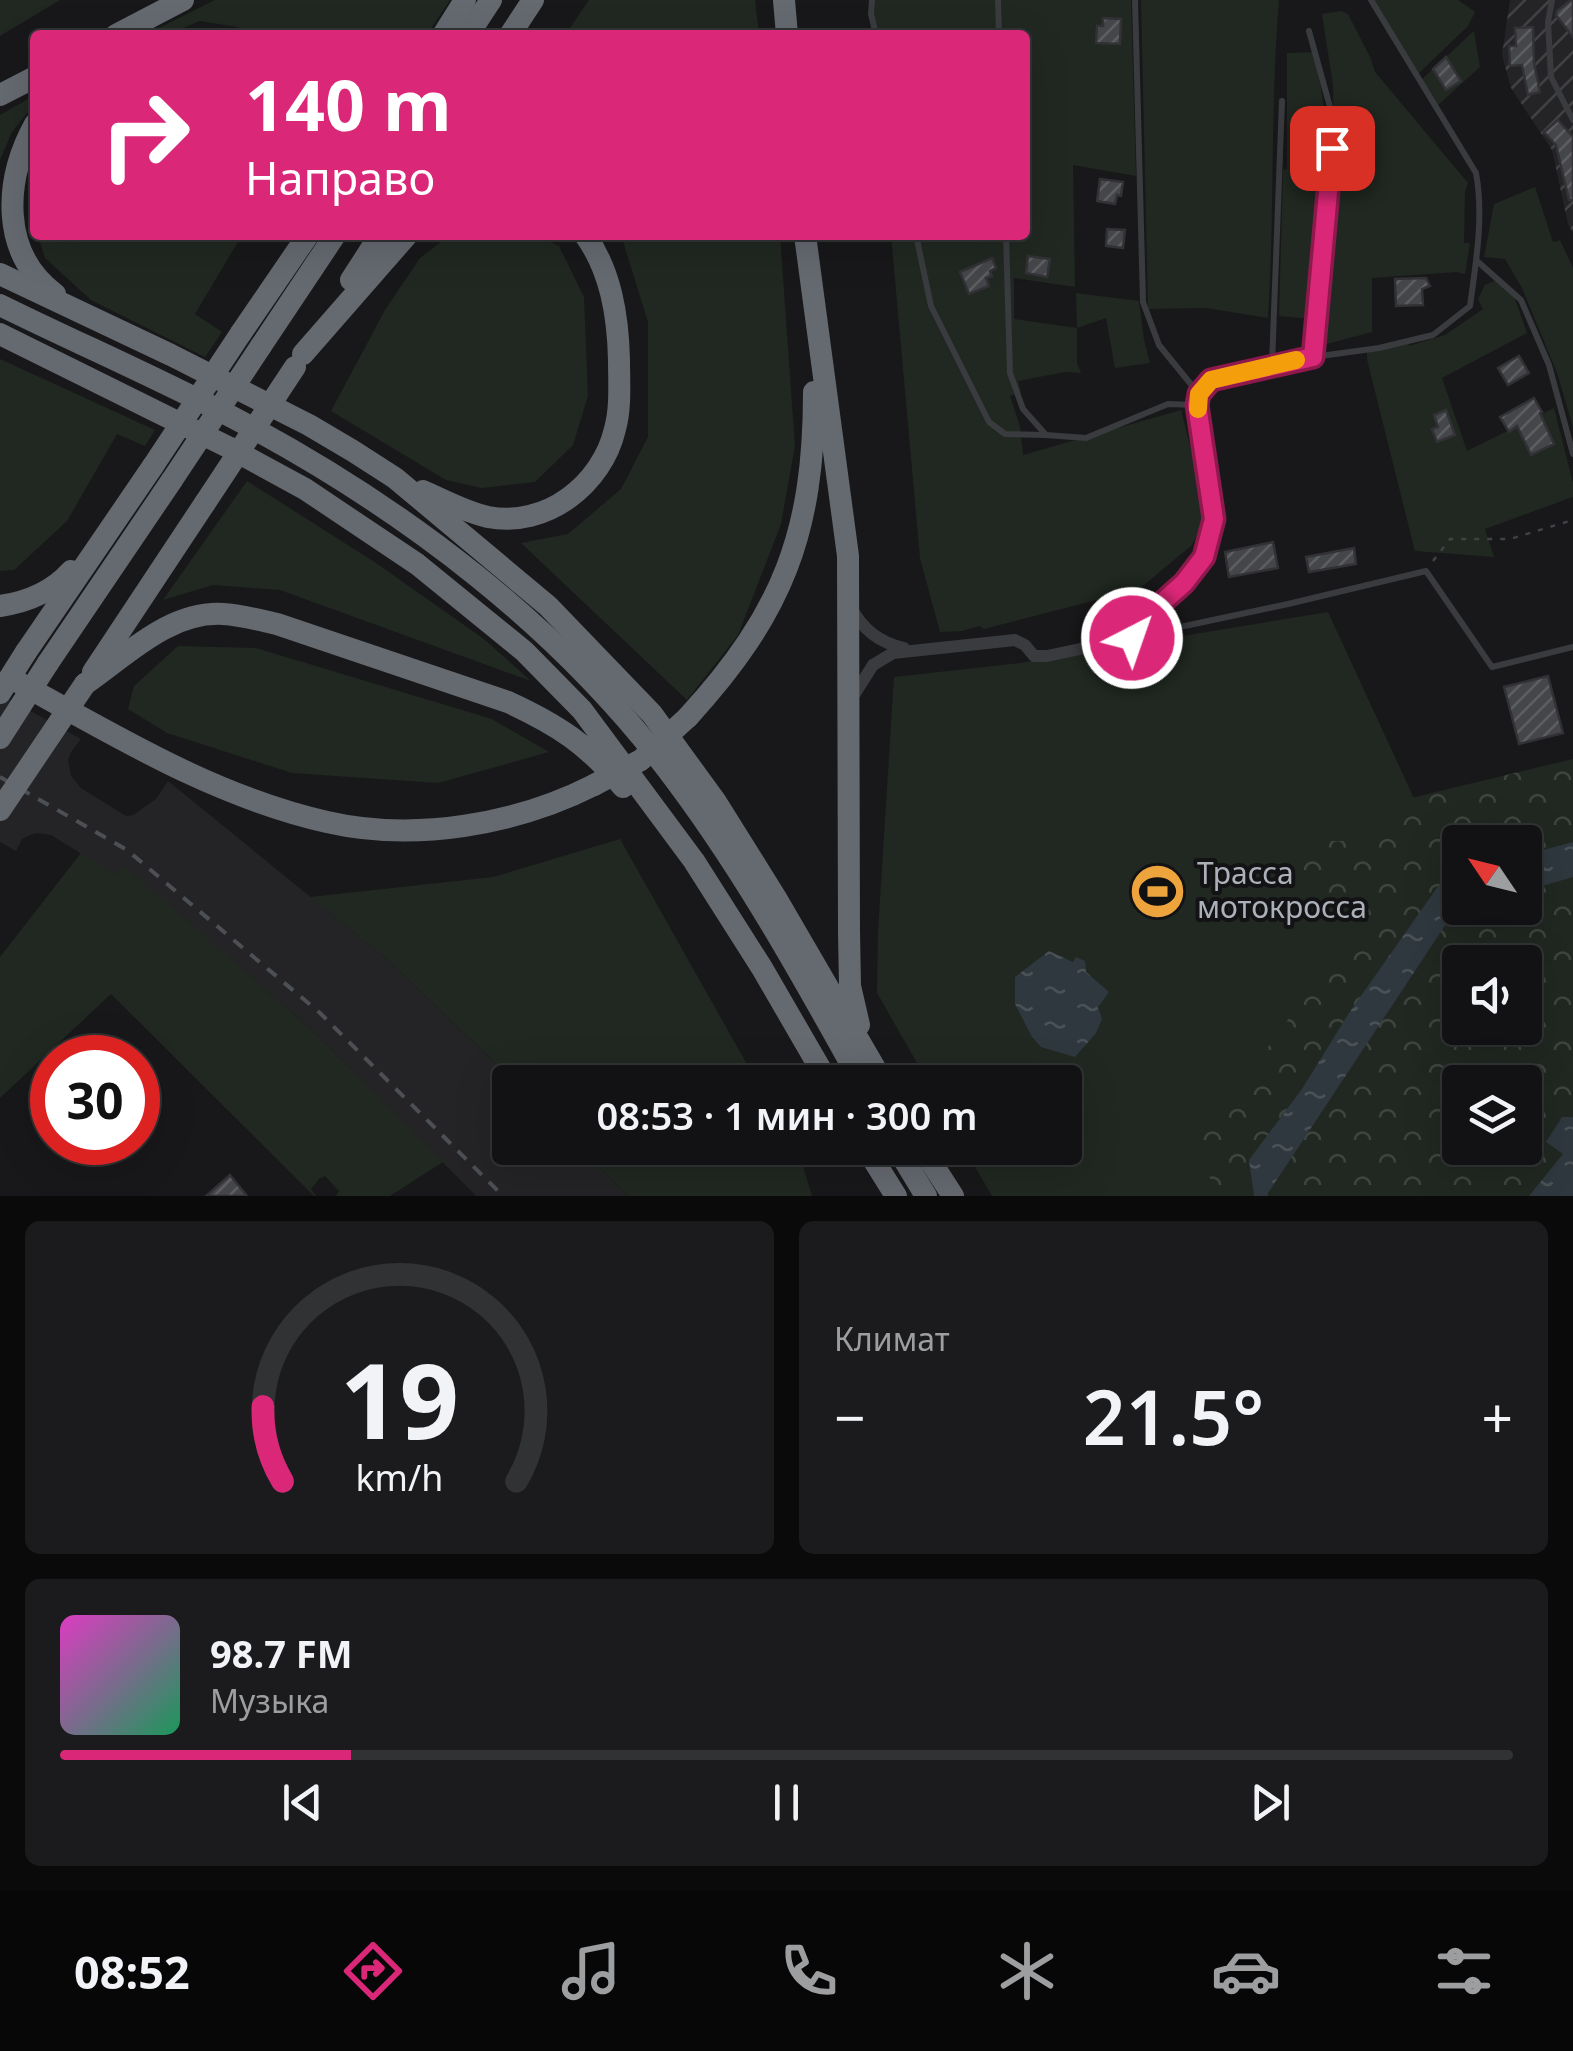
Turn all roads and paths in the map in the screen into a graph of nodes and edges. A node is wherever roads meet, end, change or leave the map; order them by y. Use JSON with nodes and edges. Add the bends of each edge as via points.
{"nodes":[{"id":1,"x":184,"y":0,"type":"edge"},
{"id":2,"x":465,"y":0,"type":"edge"},
{"id":3,"x":491,"y":0,"type":"edge"},
{"id":4,"x":533,"y":0,"type":"edge"},
{"id":5,"x":784,"y":0,"type":"edge"},
{"id":6,"x":872,"y":0,"type":"edge"},
{"id":7,"x":998,"y":0,"type":"edge"},
{"id":8,"x":1136,"y":0,"type":"edge"},
{"id":9,"x":1371,"y":0,"type":"edge"},
{"id":10,"x":1552,"y":0,"type":"edge"},
{"id":11,"x":126,"y":30,"type":"edge"},
{"id":12,"x":445,"y":30,"type":"edge"},
{"id":13,"x":471,"y":30,"type":"edge"},
{"id":14,"x":513,"y":30,"type":"edge"},
{"id":15,"x":787,"y":30,"type":"edge"},
{"id":16,"x":875,"y":30,"type":"edge"},
{"id":17,"x":999,"y":30,"type":"edge"},
{"id":18,"x":1309,"y":32,"type":"dead end"},
{"id":19,"x":30,"y":80,"type":"edge"},
{"id":20,"x":0,"y":95,"type":"edge"},
{"id":21,"x":1282,"y":101,"type":"dead end"},
{"id":22,"x":1573,"y":120,"type":"edge"},
{"id":23,"x":30,"y":134,"type":"edge"},
{"id":24,"x":305,"y":240,"type":"edge"},
{"id":25,"x":332,"y":240,"type":"edge"},
{"id":26,"x":377,"y":240,"type":"edge"},
{"id":27,"x":402,"y":240,"type":"edge"},
{"id":28,"x":588,"y":240,"type":"edge"},
{"id":29,"x":806,"y":240,"type":"edge"},
{"id":30,"x":917,"y":240,"type":"edge"},
{"id":31,"x":1006,"y":240,"type":"edge"},
{"id":32,"x":1476,"y":260,"type":"junction"},
{"id":33,"x":0,"y":274,"type":"edge"},
{"id":34,"x":0,"y":305,"type":"edge"},
{"id":35,"x":82,"y":314,"type":"junction"},
{"id":36,"x":815,"y":318,"type":"junction"},
{"id":37,"x":3,"y":336,"type":"edge"},
{"id":38,"x":1313,"y":357,"type":"junction"},
{"id":39,"x":299,"y":360,"type":"junction"},
{"id":40,"x":1272,"y":365,"type":"junction"},
{"id":41,"x":1198,"y":400,"type":"junction"},
{"id":42,"x":1046,"y":436,"type":"junction"},
{"id":43,"x":1573,"y":454,"type":"edge"},
{"id":44,"x":162,"y":473,"type":"junction"},
{"id":45,"x":395,"y":478,"type":"junction"},
{"id":46,"x":1573,"y":520,"type":"edge"},
{"id":47,"x":107,"y":531,"type":"junction"},
{"id":48,"x":1426,"y":571,"type":"junction"},
{"id":49,"x":848,"y":601,"type":"junction"},
{"id":50,"x":0,"y":606,"type":"edge"},
{"id":51,"x":1132,"y":638,"type":"junction"},
{"id":52,"x":1573,"y":647,"type":"edge"},
{"id":53,"x":912,"y":649,"type":"junction"},
{"id":54,"x":0,"y":672,"type":"edge"},
{"id":55,"x":85,"y":684,"type":"junction"},
{"id":56,"x":0,"y":693,"type":"edge"},
{"id":57,"x":849,"y":705,"type":"junction"},
{"id":58,"x":0,"y":738,"type":"edge"},
{"id":59,"x":0,"y":810,"type":"edge"},
{"id":60,"x":694,"y":861,"type":"junction"},
{"id":61,"x":866,"y":1053,"type":"junction"},
{"id":62,"x":818,"y":1065,"type":"edge"},
{"id":63,"x":851,"y":1065,"type":"edge"},
{"id":64,"x":873,"y":1065,"type":"edge"},
{"id":65,"x":877,"y":1165,"type":"edge"},
{"id":66,"x":908,"y":1165,"type":"edge"},
{"id":67,"x":933,"y":1165,"type":"edge"},
{"id":68,"x":896,"y":1196,"type":"edge"},
{"id":69,"x":926,"y":1196,"type":"edge"},
{"id":70,"x":953,"y":1196,"type":"edge"}],
"edges":[{"from":1,"to":11,"type":"highway"},
{"from":2,"to":12,"type":"highway"},
{"from":3,"to":13,"type":"highway"},
{"from":4,"to":14,"type":"highway"},
{"from":5,"to":15,"type":"highway"},
{"from":6,"to":16,"type":"lane"},
{"from":7,"to":17,"type":"lane"},
{"from":8,"to":41,"type":"lane","via":[[1143,302],[1159,345]]},
{"from":9,"to":32,"type":"lane","via":[[1476,173]]},
{"from":10,"to":22,"type":"lane","via":[[1551,77]]},
{"from":18,"to":38,"type":"lane","via":[[1330,107],[1332,148]]},
{"from":19,"to":20,"type":"highway"},
{"from":21,"to":40,"type":"lane"},
{"from":23,"to":35,"type":"highway","via":[[12,178],[16,242],[46,288]]},
{"from":24,"to":44,"type":"highway","bridge":true,"via":[[241,333]]},
{"from":25,"to":44,"type":"highway","bridge":true,"via":[[262,346]]},
{"from":26,"to":39,"type":"highway"},
{"from":27,"to":39,"type":"highway"},
{"from":28,"to":45,"type":"highway","via":[[612,292],[619,376],[615,432],[586,484],[552,508],[508,518],[463,509]]},
{"from":29,"to":36,"type":"highway"},
{"from":30,"to":42,"type":"lane","via":[[930,306],[989,422],[1006,434]]},
{"from":31,"to":42,"type":"lane","via":[[1010,373],[1023,409]]},
{"from":32,"to":38,"type":"lane","via":[[1470,306],[1433,335]]},
{"from":32,"to":43,"type":"lane","via":[[1521,300],[1549,365]]},
{"from":33,"to":35,"type":"highway"},
{"from":34,"to":63,"type":"highway","via":[[312,462],[406,523],[525,618],[612,704],[678,784]]},
{"from":35,"to":45,"type":"highway","via":[[309,425]]},
{"from":36,"to":49,"type":"highway","via":[[848,556]]},
{"from":36,"to":54,"type":"highway","bridge":true,"via":[[808,496],[772,603],[688,717],[640,760],[594,786],[530,810],[456,826],[330,823],[233,793]]},
{"from":37,"to":60,"type":"highway","via":[[305,489],[417,564],[560,686]]},
{"from":38,"to":40,"type":"street"},
{"from":39,"to":55,"type":"highway","bridge":true},
{"from":40,"to":41,"type":"street","via":[[1211,380]]},
{"from":41,"to":42,"type":"lane","via":[[1168,404],[1086,438]]},
{"from":41,"to":51,"type":"street","via":[[1214,519],[1204,557]]},
{"from":44,"to":47,"type":"highway"},
{"from":44,"to":58,"type":"highway","bridge":true},
{"from":45,"to":61,"type":"highway","via":[[548,606],[652,714],[716,802]]},
{"from":46,"to":48,"type":"path","via":[[1510,539],[1450,539]]},
{"from":47,"to":50,"type":"highway","via":[[62,582]]},
{"from":47,"to":56,"type":"highway","bridge":true},
{"from":48,"to":51,"type":"lane"},
{"from":48,"to":52,"type":"lane","via":[[1492,667]]},
{"from":49,"to":53,"type":"street","via":[[870,632]]},
{"from":49,"to":57,"type":"highway"},
{"from":51,"to":53,"type":"street","via":[[1048,656],[1034,656],[1015,640]]},
{"from":53,"to":57,"type":"street","via":[[877,660]]},
{"from":55,"to":59,"type":"highway","bridge":true},
{"from":55,"to":60,"type":"highway","via":[[183,620],[221,614],[277,624],[538,716],[600,759]]},
{"from":57,"to":61,"type":"highway","via":[[850,986]]},
{"from":60,"to":62,"type":"highway"},
{"from":61,"to":64,"type":"highway"},
{"from":65,"to":68,"type":"highway"},
{"from":66,"to":69,"type":"highway"},
{"from":67,"to":70,"type":"highway"}]}
